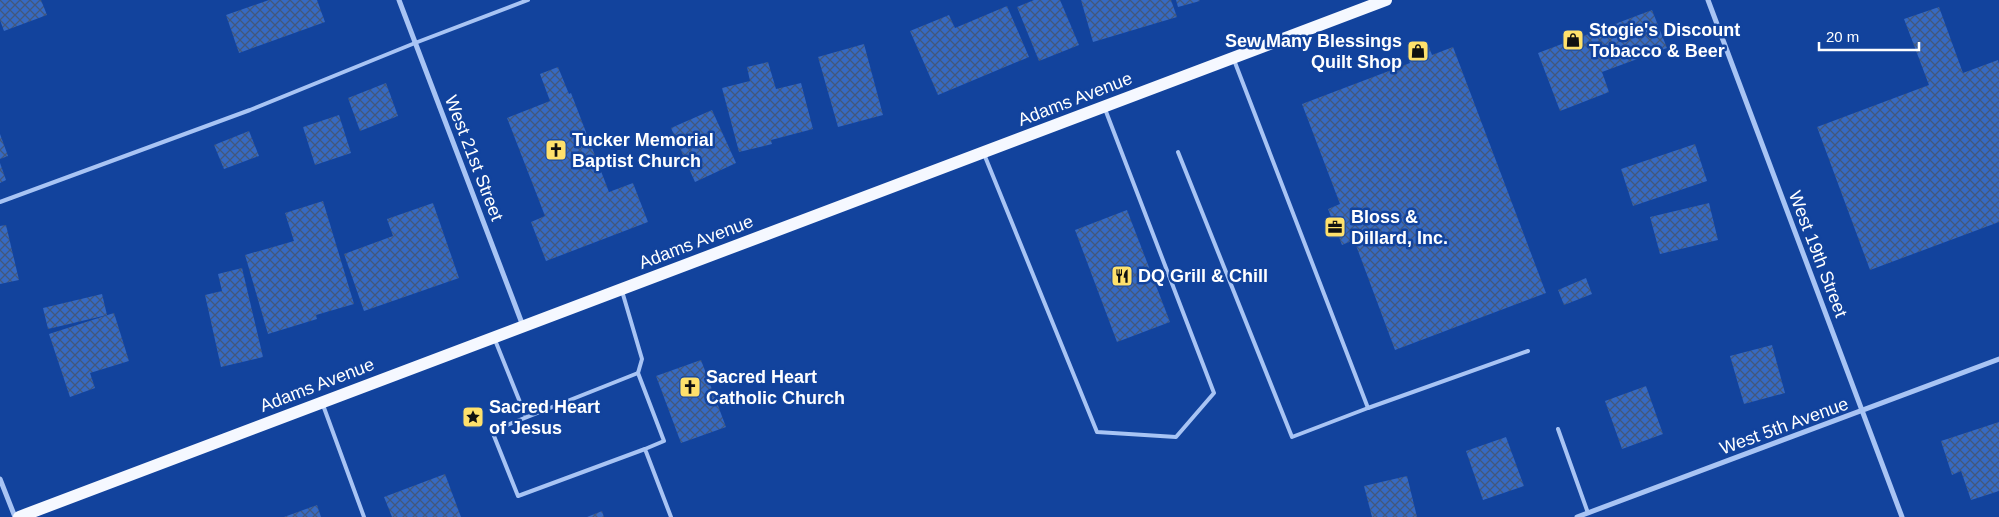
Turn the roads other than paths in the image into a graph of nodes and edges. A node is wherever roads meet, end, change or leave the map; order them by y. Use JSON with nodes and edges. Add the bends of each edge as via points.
{"nodes":[{"id":1,"x":399,"y":0,"type":"edge"},
{"id":2,"x":528,"y":0,"type":"edge"},
{"id":3,"x":1386,"y":0,"type":"edge"},
{"id":4,"x":1708,"y":0,"type":"edge"},
{"id":5,"x":415,"y":43,"type":"junction"},
{"id":6,"x":1233,"y":58,"type":"junction"},
{"id":7,"x":1104,"y":107,"type":"junction"},
{"id":8,"x":984,"y":152,"type":"junction"},
{"id":9,"x":1178,"y":152,"type":"dead end"},
{"id":10,"x":0,"y":202,"type":"edge"},
{"id":11,"x":621,"y":289,"type":"junction"},
{"id":12,"x":523,"y":326,"type":"junction"},
{"id":13,"x":494,"y":337,"type":"junction"},
{"id":14,"x":1528,"y":351,"type":"dead end"},
{"id":15,"x":1999,"y":359,"type":"edge"},
{"id":16,"x":638,"y":373,"type":"junction"},
{"id":17,"x":322,"y":402,"type":"junction"},
{"id":18,"x":1368,"y":408,"type":"junction"},
{"id":19,"x":1862,"y":411,"type":"junction"},
{"id":20,"x":526,"y":416,"type":"junction"},
{"id":21,"x":1558,"y":429,"type":"dead end"},
{"id":22,"x":645,"y":449,"type":"junction"},
{"id":23,"x":0,"y":479,"type":"edge"},
{"id":24,"x":1588,"y":513,"type":"junction"},
{"id":25,"x":17,"y":517,"type":"edge"},
{"id":26,"x":364,"y":517,"type":"edge"},
{"id":27,"x":671,"y":517,"type":"edge"},
{"id":28,"x":1577,"y":517,"type":"edge"},
{"id":29,"x":1902,"y":517,"type":"edge"}],
"edges":[{"from":1,"to":5,"type":"street","name":"West 21st Street"},
{"from":2,"to":5,"type":"lane"},
{"from":3,"to":6,"type":"main road","name":"Adams Avenue"},
{"from":4,"to":19,"type":"street","name":"West 19th Street"},
{"from":5,"to":10,"type":"lane","via":[[250,110]]},
{"from":5,"to":12,"type":"street","name":"West 21st Street"},
{"from":6,"to":7,"type":"main road","name":"Adams Avenue"},
{"from":6,"to":18,"type":"lane"},
{"from":7,"to":8,"type":"main road","name":"Adams Avenue"},
{"from":7,"to":8,"type":"lane","via":[[1214,392],[1176,437],[1097,432]]},
{"from":8,"to":11,"type":"main road","name":"Adams Avenue"},
{"from":9,"to":18,"type":"lane","via":[[1292,437]]},
{"from":11,"to":12,"type":"main road","name":"Adams Avenue"},
{"from":11,"to":16,"type":"lane","via":[[642,359]]},
{"from":12,"to":13,"type":"main road","name":"Adams Avenue"},
{"from":13,"to":17,"type":"main road","name":"Adams Avenue"},
{"from":13,"to":20,"type":"lane"},
{"from":14,"to":18,"type":"lane"},
{"from":15,"to":19,"type":"street","name":"West 5th Avenue"},
{"from":16,"to":20,"type":"lane"},
{"from":16,"to":22,"type":"lane","via":[[664,441]]},
{"from":17,"to":25,"type":"main road","name":"Adams Avenue"},
{"from":17,"to":26,"type":"lane"},
{"from":19,"to":24,"type":"street","name":"West 5th Avenue"},
{"from":19,"to":29,"type":"street","name":"West 19th Street"},
{"from":20,"to":22,"type":"lane","via":[[492,431],[518,496]]},
{"from":21,"to":24,"type":"lane"},
{"from":22,"to":27,"type":"lane"},
{"from":23,"to":25,"type":"street"},
{"from":24,"to":28,"type":"street","name":"West 5th Avenue"}]}
